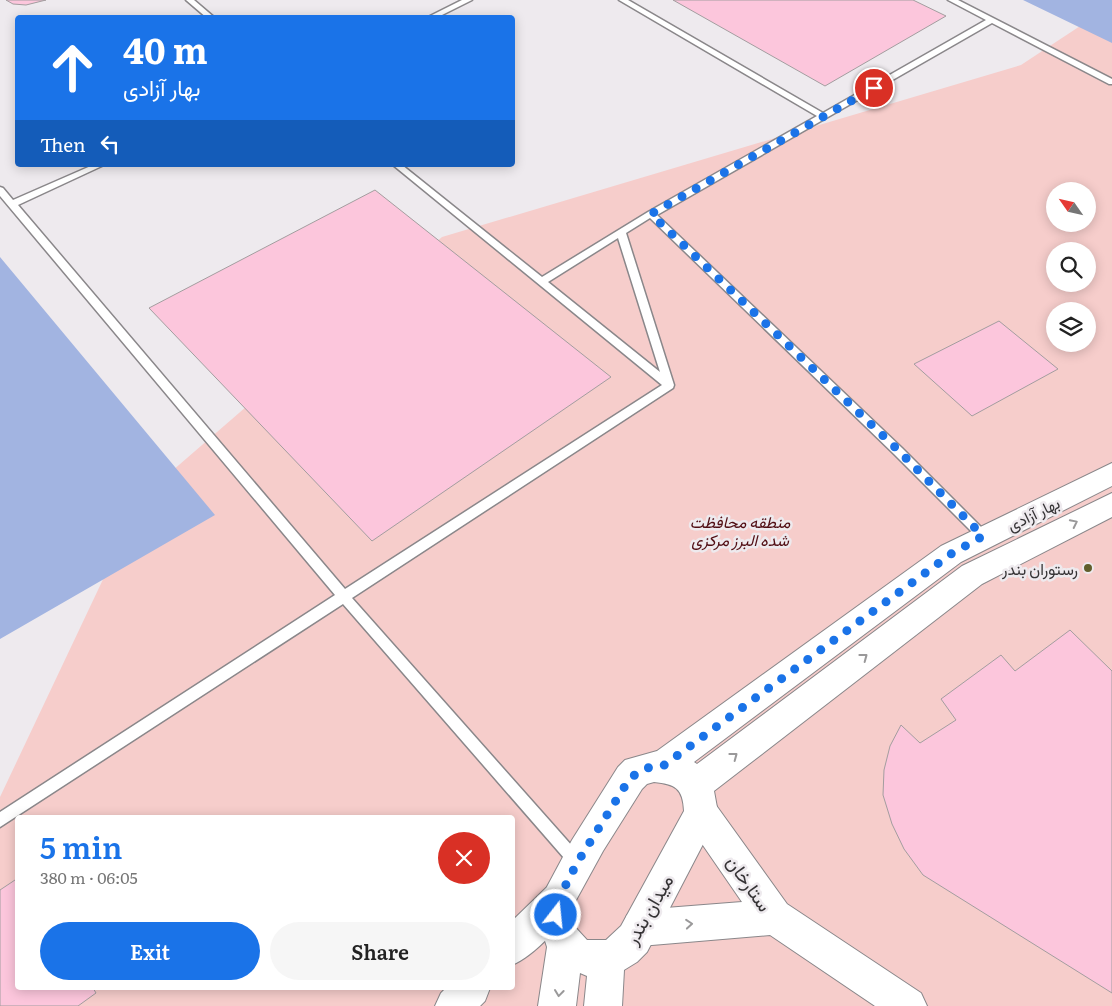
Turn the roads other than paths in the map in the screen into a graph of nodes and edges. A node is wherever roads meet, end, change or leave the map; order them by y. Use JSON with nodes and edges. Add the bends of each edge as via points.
{"nodes":[{"id":1,"x":190,"y":0,"type":"edge"},
{"id":2,"x":468,"y":0,"type":"edge"},
{"id":3,"x":623,"y":0,"type":"edge"},
{"id":4,"x":952,"y":0,"type":"edge"},
{"id":5,"x":208,"y":15,"type":"edge"},
{"id":6,"x":436,"y":15,"type":"edge"},
{"id":7,"x":992,"y":20,"type":"junction"},
{"id":8,"x":1112,"y":82,"type":"edge"},
{"id":9,"x":823,"y":116,"type":"junction"},
{"id":10,"x":95,"y":167,"type":"edge"},
{"id":11,"x":400,"y":167,"type":"edge"},
{"id":12,"x":0,"y":190,"type":"edge"},
{"id":13,"x":12,"y":204,"type":"junction"},
{"id":14,"x":651,"y":214,"type":"junction"},
{"id":15,"x":621,"y":232,"type":"junction"},
{"id":16,"x":542,"y":281,"type":"junction"},
{"id":17,"x":669,"y":385,"type":"junction"},
{"id":18,"x":1112,"y":474,"type":"edge"},
{"id":19,"x":1112,"y":504,"type":"edge"},
{"id":20,"x":1025,"y":532,"type":"junction"},
{"id":21,"x":983,"y":536,"type":"junction"},
{"id":22,"x":951,"y":554,"type":"junction"},
{"id":23,"x":972,"y":575,"type":"junction"},
{"id":24,"x":345,"y":598,"type":"junction"},
{"id":25,"x":663,"y":766,"type":"junction"},
{"id":26,"x":698,"y":799,"type":"junction"},
{"id":27,"x":0,"y":820,"type":"edge"},
{"id":28,"x":577,"y":863,"type":"junction"},
{"id":29,"x":558,"y":900,"type":"junction"},
{"id":30,"x":774,"y":917,"type":"junction"},
{"id":31,"x":640,"y":928,"type":"junction"},
{"id":32,"x":515,"y":944,"type":"edge"},
{"id":33,"x":565,"y":945,"type":"junction"},
{"id":34,"x":607,"y":959,"type":"junction"},
{"id":35,"x":470,"y":990,"type":"edge"},
{"id":36,"x":454,"y":1006,"type":"edge"},
{"id":37,"x":557,"y":1006,"type":"edge"},
{"id":38,"x":603,"y":1006,"type":"edge"},
{"id":39,"x":908,"y":1006,"type":"edge"}],
"edges":[{"from":1,"to":5,"type":"lane"},
{"from":2,"to":6,"type":"lane"},
{"from":3,"to":9,"type":"lane"},
{"from":4,"to":7,"type":"lane"},
{"from":7,"to":8,"type":"lane"},
{"from":7,"to":9,"type":"lane"},
{"from":9,"to":14,"type":"lane"},
{"from":10,"to":13,"type":"lane"},
{"from":11,"to":16,"type":"lane"},
{"from":12,"to":13,"type":"lane"},
{"from":13,"to":24,"type":"lane"},
{"from":14,"to":15,"type":"lane"},
{"from":14,"to":21,"type":"lane","via":[[898,450]]},
{"from":15,"to":16,"type":"lane"},
{"from":15,"to":17,"type":"lane"},
{"from":16,"to":17,"type":"lane"},
{"from":17,"to":24,"type":"lane"},
{"from":18,"to":20,"type":"main road","name":"بهار آزادی"},
{"from":20,"to":19,"type":"main road","name":"بهار آزادی","one_way":true},
{"from":20,"to":21,"type":"main road","name":"بهار آزادی"},
{"from":20,"to":23,"type":"main road","name":"بهار آزادی"},
{"from":21,"to":22,"type":"main road","name":"بهار آزادی"},
{"from":22,"to":23,"type":"main road"},
{"from":22,"to":25,"type":"main road","name":"بهار آزادی"},
{"from":26,"to":23,"type":"main road","name":"بهار آزادی","one_way":true},
{"from":24,"to":27,"type":"lane"},
{"from":24,"to":28,"type":"lane"},
{"from":25,"to":26,"type":"main road","via":[[682,772]]},
{"from":25,"to":28,"type":"main road","via":[[646,768],[630,778]]},
{"from":26,"to":30,"type":"main road","name":"ستارخان"},
{"from":26,"to":31,"type":"main road","name":"میدان بندر"},
{"from":28,"to":29,"type":"main road"},
{"from":29,"to":32,"type":"main road"},
{"from":29,"to":33,"type":"main road","via":[[557,927]]},
{"from":31,"to":30,"type":"main road","name":"ستارخان","one_way":true},
{"from":30,"to":39,"type":"main road"},
{"from":31,"to":34,"type":"main road","name":"میدان بندر","via":[[627,948]]},
{"from":33,"to":34,"type":"main road","via":[[584,958]]},
{"from":33,"to":37,"type":"main road","one_way":true},
{"from":34,"to":38,"type":"main road"},
{"from":35,"to":36,"type":"main road"}]}
